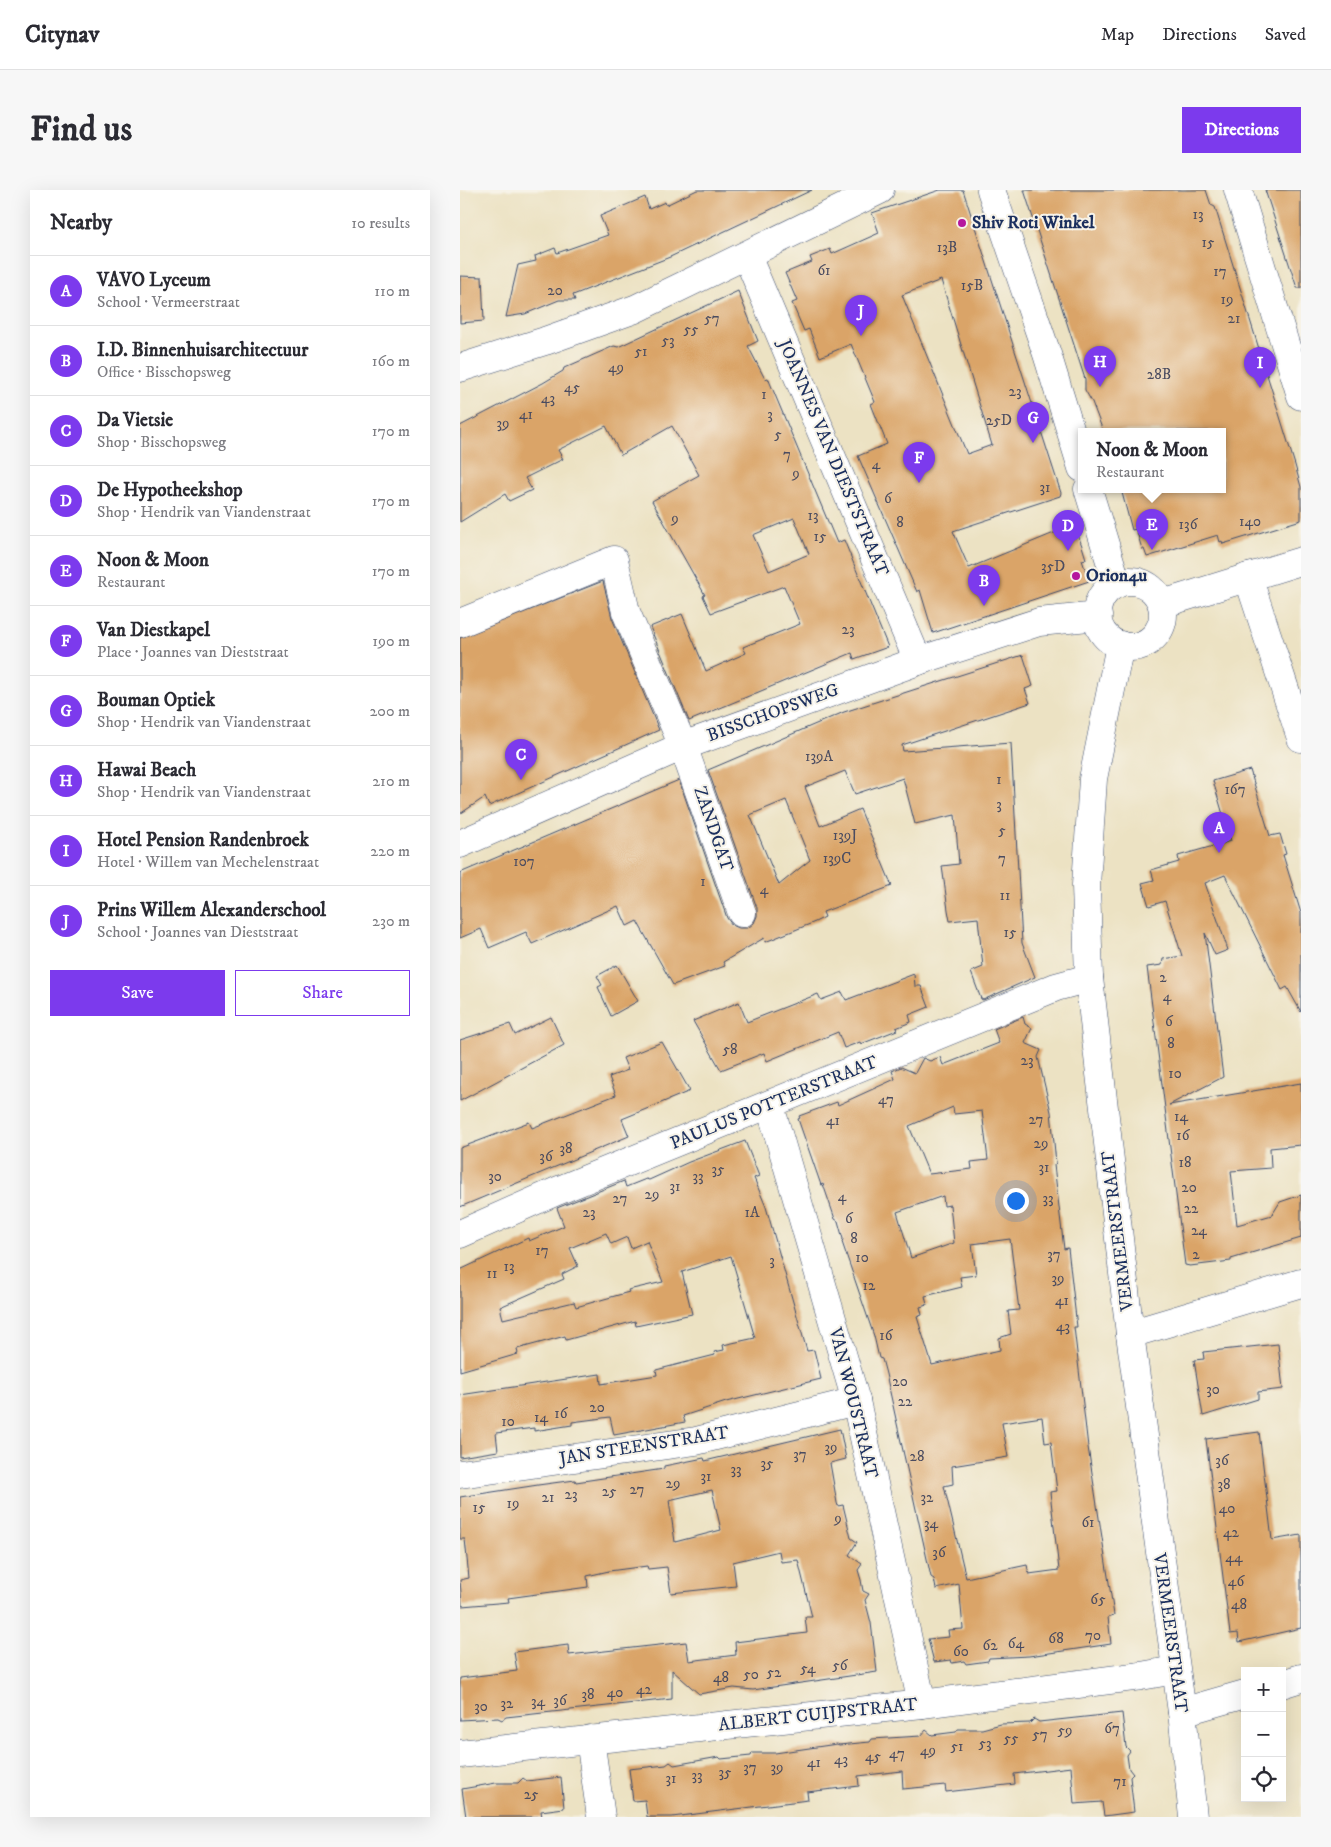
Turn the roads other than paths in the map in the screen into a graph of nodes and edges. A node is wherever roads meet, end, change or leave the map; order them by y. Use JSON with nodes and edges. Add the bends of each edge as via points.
{"nodes":[{"id":1,"x":880,"y":190,"type":"edge"},
{"id":2,"x":991,"y":190,"type":"edge"},
{"id":3,"x":1238,"y":190,"type":"edge"},
{"id":4,"x":747,"y":256,"type":"junction"},
{"id":5,"x":460,"y":368,"type":"edge"},
{"id":6,"x":1301,"y":396,"type":"edge"},
{"id":7,"x":1078,"y":455,"type":"edge"},
{"id":8,"x":1089,"y":493,"type":"edge"},
{"id":9,"x":1301,"y":561,"type":"edge"},
{"id":10,"x":1248,"y":577,"type":"junction"},
{"id":11,"x":1118,"y":584,"type":"junction"},
{"id":12,"x":1162,"y":604,"type":"junction"},
{"id":13,"x":1098,"y":616,"type":"junction"},
{"id":14,"x":460,"y":623,"type":"edge"},
{"id":15,"x":1120,"y":645,"type":"junction"},
{"id":16,"x":918,"y":661,"type":"junction"},
{"id":17,"x":1301,"y":738,"type":"edge"},
{"id":18,"x":683,"y":746,"type":"junction"},
{"id":19,"x":460,"y":844,"type":"edge"},
{"id":20,"x":742,"y":913,"type":"dead end"},
{"id":21,"x":1089,"y":978,"type":"junction"},
{"id":22,"x":770,"y":1106,"type":"junction"},
{"id":23,"x":460,"y":1234,"type":"edge"},
{"id":24,"x":1301,"y":1283,"type":"edge"},
{"id":25,"x":1130,"y":1334,"type":"junction"},
{"id":26,"x":856,"y":1401,"type":"junction"},
{"id":27,"x":460,"y":1474,"type":"edge"},
{"id":28,"x":1175,"y":1670,"type":"junction"},
{"id":29,"x":1301,"y":1678,"type":"edge"},
{"id":30,"x":1286,"y":1683,"type":"edge"},
{"id":31,"x":1241,"y":1695,"type":"edge"},
{"id":32,"x":922,"y":1704,"type":"junction"},
{"id":33,"x":1182,"y":1712,"type":"junction"},
{"id":34,"x":590,"y":1739,"type":"junction"},
{"id":35,"x":460,"y":1754,"type":"edge"},
{"id":36,"x":601,"y":1817,"type":"edge"},
{"id":37,"x":1193,"y":1817,"type":"edge"}],
"edges":[{"from":1,"to":4,"type":"street"},
{"from":2,"to":7,"type":"street"},
{"from":3,"to":6,"type":"street"},
{"from":4,"to":5,"type":"street","via":[[635,309]]},
{"from":4,"to":16,"type":"street","name":"JOANNES VAN DIESTSTRAAT"},
{"from":8,"to":11,"type":"street"},
{"from":9,"to":10,"type":"street"},
{"from":10,"to":12,"type":"street"},
{"from":10,"to":17,"type":"street"},
{"from":11,"to":12,"type":"street","via":[[1139,582],[1149,587]]},
{"from":11,"to":13,"type":"street","via":[[1102,596]]},
{"from":12,"to":15,"type":"street","via":[[1163,615],[1156,634],[1140,645]]},
{"from":13,"to":15,"type":"street","via":[[1104,634]]},
{"from":13,"to":16,"type":"street","name":"BISSCHOPSWEG","via":[[1039,622]]},
{"from":14,"to":18,"type":"street","name":"ZANDGAT","via":[[614,560],[626,612]]},
{"from":15,"to":21,"type":"street","name":"VERMEERSTRAAT","via":[[1092,779],[1086,885]]},
{"from":16,"to":18,"type":"street","name":"BISSCHOPSWEG"},
{"from":18,"to":19,"type":"street","name":"BISSCHOPSWEG"},
{"from":18,"to":20,"type":"street","name":"ZANDGAT"},
{"from":21,"to":22,"type":"street","name":"PAULUS POTTERSTRAAT","via":[[1056,987]]},
{"from":21,"to":25,"type":"street","name":"VERMEERSTRAAT"},
{"from":22,"to":23,"type":"street","name":"PAULUS POTTERSTRAAT","via":[[557,1191]]},
{"from":22,"to":26,"type":"street","name":"VAN WOUSTRAAT"},
{"from":24,"to":25,"type":"street"},
{"from":25,"to":28,"type":"street","name":"VERMEERSTRAAT"},
{"from":26,"to":27,"type":"street","name":"JAN STEENSTRAAT","via":[[696,1441]]},
{"from":26,"to":32,"type":"street","name":"VAN WOUSTRAAT"},
{"from":28,"to":32,"type":"street","name":"ALBERT CUIJPSTRAAT"},
{"from":28,"to":33,"type":"street","name":"VERMEERSTRAAT"},
{"from":29,"to":30,"type":"street"},
{"from":31,"to":33,"type":"street"},
{"from":32,"to":34,"type":"street","name":"ALBERT CUIJPSTRAAT"},
{"from":33,"to":37,"type":"street","name":"VERMEERSTRAAT"},
{"from":34,"to":35,"type":"street","name":"ALBERT CUIJPSTRAAT"},
{"from":34,"to":36,"type":"street"}]}
